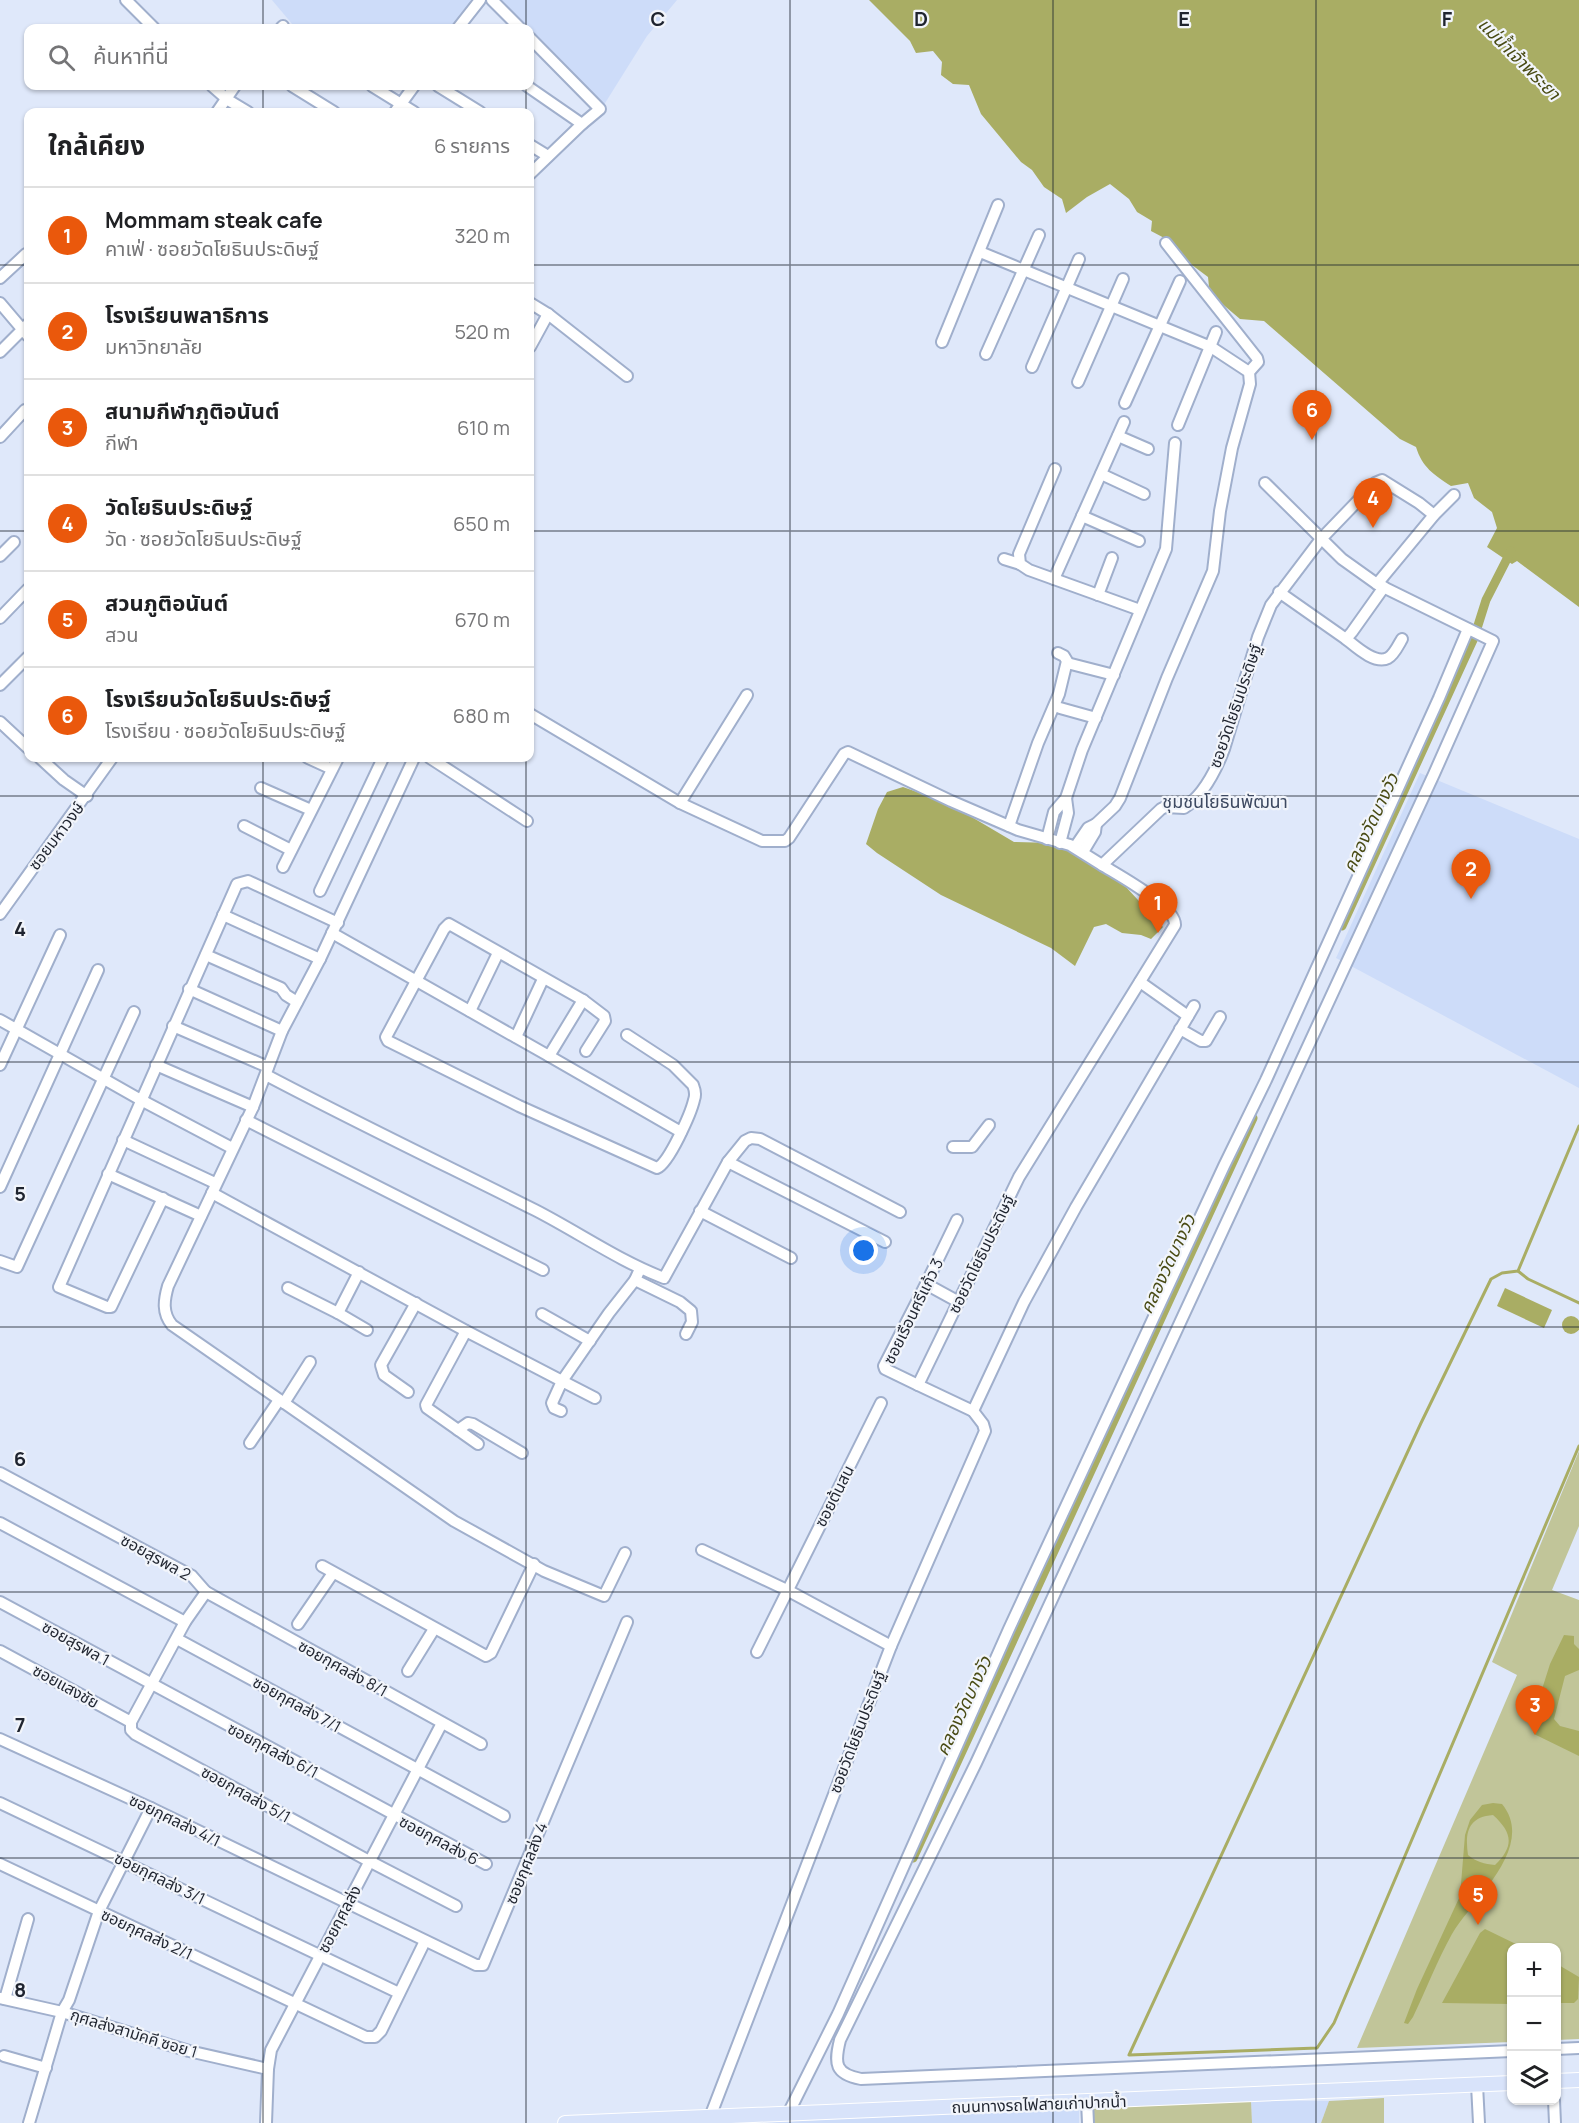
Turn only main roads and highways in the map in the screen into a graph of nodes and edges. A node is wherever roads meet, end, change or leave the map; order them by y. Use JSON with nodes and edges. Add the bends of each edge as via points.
{"nodes":[{"id":1,"x":1579,"y":2080,"type":"edge"},
{"id":2,"x":1561,"y":2081,"type":"edge"},
{"id":3,"x":1507,"y":2083,"type":"edge"},
{"id":4,"x":654,"y":2121,"type":"edge"},
{"id":5,"x":566,"y":2123,"type":"edge"}],
"edges":[{"from":1,"to":2,"type":"main road"},
{"from":3,"to":4,"type":"main road","name":"ถนนทางรถไฟสายเก่าปากน้ำ"},
{"from":4,"to":5,"type":"main road","name":"ถนนทางรถไฟสายเก่าปากน้ำ"}]}
